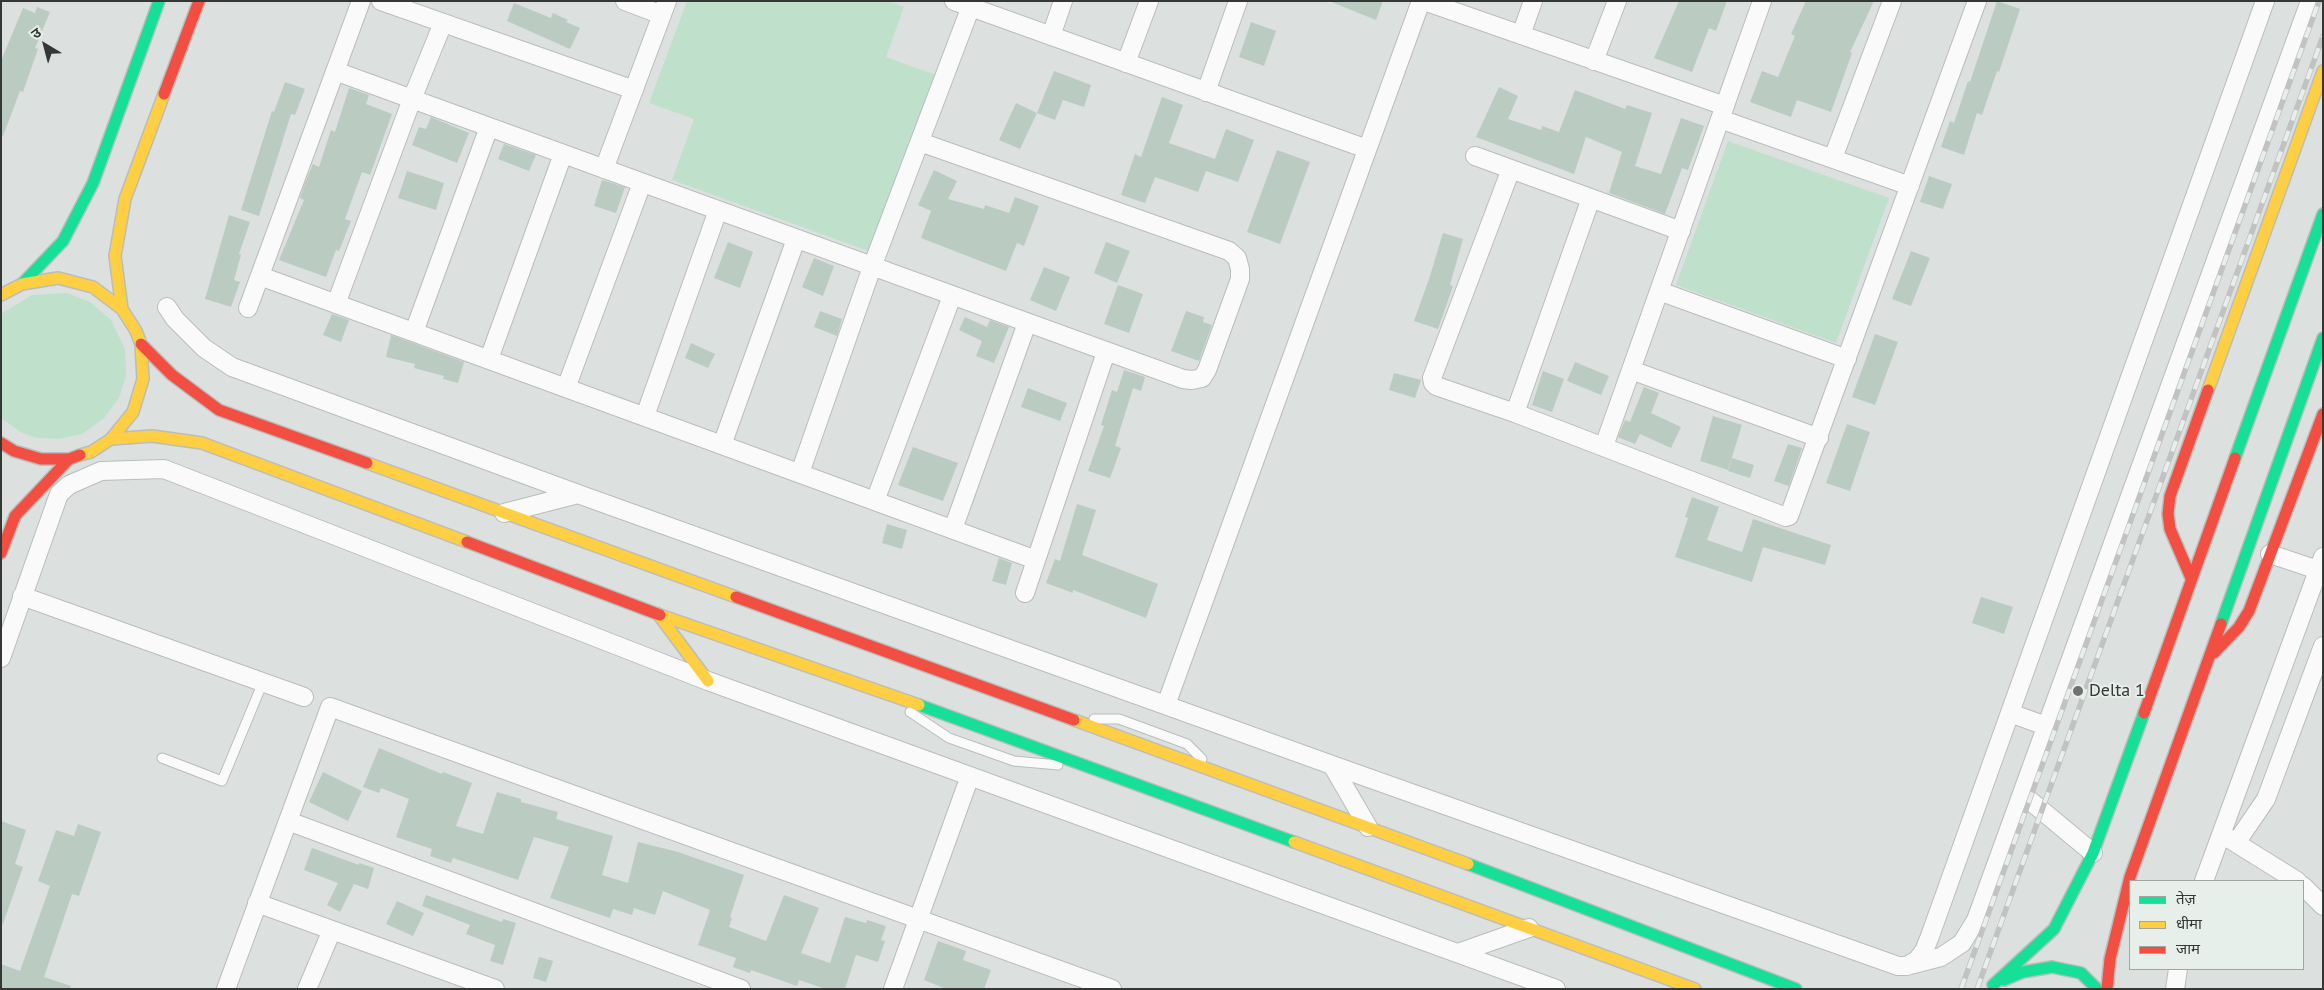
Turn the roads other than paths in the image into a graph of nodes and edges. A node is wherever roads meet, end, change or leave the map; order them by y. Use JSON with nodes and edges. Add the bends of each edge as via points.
{"nodes":[{"id":1,"x":159,"y":1,"type":"edge"},
{"id":2,"x":199,"y":1,"type":"edge"},
{"id":3,"x":361,"y":1,"type":"edge"},
{"id":4,"x":381,"y":1,"type":"edge"},
{"id":5,"x":624,"y":1,"type":"edge"},
{"id":6,"x":954,"y":1,"type":"edge"},
{"id":7,"x":1063,"y":1,"type":"edge"},
{"id":8,"x":1149,"y":1,"type":"edge"},
{"id":9,"x":1238,"y":1,"type":"edge"},
{"id":10,"x":1422,"y":1,"type":"edge"},
{"id":11,"x":1533,"y":1,"type":"edge"},
{"id":12,"x":1616,"y":1,"type":"edge"},
{"id":13,"x":1762,"y":1,"type":"edge"},
{"id":14,"x":1892,"y":1,"type":"edge"},
{"id":15,"x":1977,"y":1,"type":"edge"},
{"id":16,"x":2265,"y":1,"type":"edge"},
{"id":17,"x":2310,"y":1,"type":"edge"},
{"id":18,"x":972,"y":4,"type":"edge"},
{"id":19,"x":664,"y":8,"type":"edge"},
{"id":20,"x":443,"y":23,"type":"junction"},
{"id":21,"x":1521,"y":35,"type":"junction"},
{"id":22,"x":1051,"y":36,"type":"junction"},
{"id":23,"x":1594,"y":61,"type":"junction"},
{"id":24,"x":1126,"y":63,"type":"junction"},
{"id":25,"x":335,"y":71,"type":"junction"},
{"id":26,"x":2323,"y":71,"type":"edge"},
{"id":27,"x":634,"y":90,"type":"junction"},
{"id":28,"x":1206,"y":92,"type":"junction"},
{"id":29,"x":412,"y":99,"type":"junction"},
{"id":30,"x":1723,"y":112,"type":"junction"},
{"id":31,"x":489,"y":127,"type":"junction"},
{"id":32,"x":920,"y":142,"type":"junction"},
{"id":33,"x":1367,"y":149,"type":"junction"},
{"id":34,"x":563,"y":154,"type":"junction"},
{"id":35,"x":1475,"y":156,"type":"dead end"},
{"id":36,"x":1833,"y":158,"type":"junction"},
{"id":37,"x":604,"y":169,"type":"junction"},
{"id":38,"x":1511,"y":169,"type":"junction"},
{"id":39,"x":642,"y":183,"type":"junction"},
{"id":40,"x":1910,"y":186,"type":"junction"},
{"id":41,"x":1591,"y":198,"type":"junction"},
{"id":42,"x":718,"y":210,"type":"junction"},
{"id":43,"x":2323,"y":214,"type":"edge"},
{"id":44,"x":1681,"y":231,"type":"junction"},
{"id":45,"x":796,"y":239,"type":"junction"},
{"id":46,"x":872,"y":267,"type":"junction"},
{"id":47,"x":260,"y":276,"type":"junction"},
{"id":48,"x":22,"y":284,"type":"junction"},
{"id":49,"x":1659,"y":291,"type":"junction"},
{"id":50,"x":1,"y":295,"type":"edge"},
{"id":51,"x":952,"y":296,"type":"junction"},
{"id":52,"x":336,"y":304,"type":"junction"},
{"id":53,"x":167,"y":307,"type":"dead end"},
{"id":54,"x":248,"y":308,"type":"dead end"},
{"id":55,"x":122,"y":310,"type":"junction"},
{"id":56,"x":1027,"y":323,"type":"junction"},
{"id":57,"x":414,"y":332,"type":"junction"},
{"id":58,"x":2323,"y":338,"type":"edge"},
{"id":59,"x":141,"y":344,"type":"junction"},
{"id":60,"x":1106,"y":352,"type":"junction"},
{"id":61,"x":488,"y":359,"type":"junction"},
{"id":62,"x":1848,"y":359,"type":"junction"},
{"id":63,"x":1631,"y":370,"type":"junction"},
{"id":64,"x":566,"y":388,"type":"junction"},
{"id":65,"x":1514,"y":413,"type":"junction"},
{"id":66,"x":2323,"y":414,"type":"edge"},
{"id":67,"x":645,"y":416,"type":"junction"},
{"id":68,"x":1819,"y":438,"type":"junction"},
{"id":69,"x":111,"y":439,"type":"junction"},
{"id":70,"x":1,"y":443,"type":"edge"},
{"id":71,"x":722,"y":445,"type":"junction"},
{"id":72,"x":1604,"y":446,"type":"junction"},
{"id":73,"x":69,"y":459,"type":"junction"},
{"id":74,"x":800,"y":473,"type":"junction"},
{"id":75,"x":578,"y":494,"type":"junction"},
{"id":76,"x":875,"y":501,"type":"junction"},
{"id":77,"x":504,"y":513,"type":"junction"},
{"id":78,"x":953,"y":529,"type":"junction"},
{"id":79,"x":1,"y":553,"type":"edge"},
{"id":80,"x":2270,"y":554,"type":"junction"},
{"id":81,"x":1036,"y":560,"type":"junction"},
{"id":82,"x":2320,"y":564,"type":"edge"},
{"id":83,"x":2191,"y":578,"type":"junction"},
{"id":84,"x":1025,"y":593,"type":"dead end"},
{"id":85,"x":22,"y":596,"type":"junction"},
{"id":86,"x":658,"y":614,"type":"junction"},
{"id":87,"x":2323,"y":646,"type":"edge"},
{"id":88,"x":1,"y":658,"type":"edge"},
{"id":89,"x":2208,"y":660,"type":"junction"},
{"id":90,"x":708,"y":681,"type":"junction"},
{"id":91,"x":263,"y":682,"type":"junction"},
{"id":92,"x":878,"y":690,"type":"junction"},
{"id":93,"x":304,"y":697,"type":"dead end"},
{"id":94,"x":1166,"y":705,"type":"junction"},
{"id":95,"x":2010,"y":713,"type":"junction"},
{"id":96,"x":1078,"y":721,"type":"junction"},
{"id":97,"x":2046,"y":726,"type":"junction"},
{"id":98,"x":162,"y":758,"type":"dead end"},
{"id":99,"x":1332,"y":765,"type":"junction"},
{"id":100,"x":1093,"y":768,"type":"junction"},
{"id":101,"x":1214,"y":771,"type":"junction"},
{"id":102,"x":970,"y":776,"type":"junction"},
{"id":103,"x":2022,"y":794,"type":"junction"},
{"id":104,"x":288,"y":821,"type":"junction"},
{"id":105,"x":1368,"y":827,"type":"junction"},
{"id":106,"x":2221,"y":834,"type":"junction"},
{"id":107,"x":2236,"y":843,"type":"junction"},
{"id":108,"x":2092,"y":853,"type":"junction"},
{"id":109,"x":2129,"y":880,"type":"edge"},
{"id":110,"x":2204,"y":880,"type":"edge"},
{"id":111,"x":2295,"y":880,"type":"edge"},
{"id":112,"x":2129,"y":881,"type":"edge"},
{"id":113,"x":2304,"y":887,"type":"edge"},
{"id":114,"x":257,"y":903,"type":"junction"},
{"id":115,"x":2323,"y":906,"type":"edge"},
{"id":116,"x":919,"y":918,"type":"junction"},
{"id":117,"x":1529,"y":928,"type":"junction"},
{"id":118,"x":332,"y":930,"type":"junction"},
{"id":119,"x":1458,"y":953,"type":"junction"},
{"id":120,"x":1907,"y":966,"type":"junction"},
{"id":121,"x":2178,"y":970,"type":"edge"},
{"id":122,"x":1990,"y":987,"type":"edge"},
{"id":123,"x":490,"y":988,"type":"edge"},
{"id":124,"x":226,"y":989,"type":"edge"},
{"id":125,"x":307,"y":989,"type":"edge"},
{"id":126,"x":740,"y":989,"type":"edge"},
{"id":127,"x":893,"y":989,"type":"edge"},
{"id":128,"x":1112,"y":989,"type":"edge"},
{"id":129,"x":1556,"y":989,"type":"edge"},
{"id":130,"x":1695,"y":989,"type":"edge"},
{"id":131,"x":1796,"y":989,"type":"edge"},
{"id":132,"x":2097,"y":989,"type":"edge"},
{"id":133,"x":2107,"y":989,"type":"edge"},
{"id":134,"x":2175,"y":989,"type":"edge"}],
"edges":[{"from":1,"to":48,"type":"street","via":[[92,183],[63,241]]},
{"from":2,"to":55,"type":"street","via":[[125,199],[115,256]]},
{"from":3,"to":25,"type":"street"},
{"from":4,"to":20,"type":"street"},
{"from":5,"to":19,"type":"street"},
{"from":6,"to":18,"type":"street"},
{"from":7,"to":22,"type":"street"},
{"from":8,"to":24,"type":"street"},
{"from":9,"to":28,"type":"street"},
{"from":10,"to":21,"type":"street"},
{"from":10,"to":33,"type":"street"},
{"from":11,"to":21,"type":"street"},
{"from":12,"to":23,"type":"street"},
{"from":13,"to":30,"type":"street"},
{"from":14,"to":36,"type":"street"},
{"from":15,"to":40,"type":"street"},
{"from":16,"to":95,"type":"street"},
{"from":17,"to":97,"type":"street"},
{"from":18,"to":22,"type":"street"},
{"from":18,"to":32,"type":"street"},
{"from":19,"to":27,"type":"street"},
{"from":20,"to":27,"type":"street"},
{"from":20,"to":29,"type":"street"},
{"from":21,"to":23,"type":"street"},
{"from":22,"to":24,"type":"street"},
{"from":23,"to":30,"type":"street"},
{"from":24,"to":28,"type":"street"},
{"from":25,"to":29,"type":"street"},
{"from":25,"to":47,"type":"street"},
{"from":26,"to":83,"type":"street","via":[[2170,496],[2170,529]]},
{"from":27,"to":37,"type":"street"},
{"from":28,"to":33,"type":"street"},
{"from":29,"to":31,"type":"street"},
{"from":29,"to":52,"type":"street"},
{"from":30,"to":36,"type":"street"},
{"from":30,"to":44,"type":"street"},
{"from":31,"to":34,"type":"street"},
{"from":31,"to":57,"type":"street"},
{"from":32,"to":46,"type":"street"},
{"from":32,"to":60,"type":"street","via":[[1228,251],[1237,258],[1240,279],[1202,378],[1183,379]]},
{"from":33,"to":94,"type":"street"},
{"from":34,"to":37,"type":"street"},
{"from":34,"to":61,"type":"street"},
{"from":35,"to":38,"type":"street"},
{"from":36,"to":40,"type":"street"},
{"from":37,"to":39,"type":"street"},
{"from":38,"to":41,"type":"street"},
{"from":38,"to":65,"type":"street","via":[[1432,380],[1436,386]]},
{"from":39,"to":42,"type":"street"},
{"from":39,"to":64,"type":"street"},
{"from":40,"to":62,"type":"street"},
{"from":41,"to":44,"type":"street"},
{"from":41,"to":65,"type":"street"},
{"from":42,"to":45,"type":"street"},
{"from":42,"to":67,"type":"street"},
{"from":43,"to":83,"type":"street"},
{"from":44,"to":49,"type":"street"},
{"from":45,"to":46,"type":"street"},
{"from":45,"to":71,"type":"street"},
{"from":46,"to":51,"type":"street"},
{"from":46,"to":74,"type":"street"},
{"from":47,"to":52,"type":"street"},
{"from":47,"to":54,"type":"street"},
{"from":48,"to":50,"type":"street"},
{"from":48,"to":55,"type":"street","via":[[58,278],[93,287]]},
{"from":49,"to":62,"type":"street"},
{"from":49,"to":63,"type":"street"},
{"from":51,"to":56,"type":"street"},
{"from":51,"to":76,"type":"street"},
{"from":52,"to":57,"type":"street"},
{"from":53,"to":75,"type":"street","via":[[204,348],[232,367]]},
{"from":55,"to":59,"type":"street"},
{"from":56,"to":60,"type":"street"},
{"from":56,"to":78,"type":"street"},
{"from":57,"to":61,"type":"street"},
{"from":58,"to":89,"type":"street"},
{"from":59,"to":69,"type":"street","via":[[144,379],[133,412]]},
{"from":59,"to":77,"type":"street","via":[[172,375],[219,410]]},
{"from":60,"to":81,"type":"street"},
{"from":61,"to":64,"type":"street"},
{"from":62,"to":68,"type":"street"},
{"from":63,"to":68,"type":"street"},
{"from":63,"to":72,"type":"street"},
{"from":64,"to":67,"type":"street"},
{"from":65,"to":72,"type":"street"},
{"from":66,"to":80,"type":"street"},
{"from":67,"to":71,"type":"street"},
{"from":68,"to":72,"type":"street","via":[[1791,514],[1786,517]]},
{"from":69,"to":73,"type":"street","via":[[91,452]]},
{"from":69,"to":86,"type":"street","via":[[152,436],[202,443]]},
{"from":70,"to":73,"type":"street","via":[[14,451],[41,459]]},
{"from":71,"to":74,"type":"street"},
{"from":73,"to":79,"type":"street","via":[[15,516]]},
{"from":74,"to":76,"type":"street"},
{"from":75,"to":77,"type":"street"},
{"from":75,"to":94,"type":"street"},
{"from":76,"to":78,"type":"street"},
{"from":77,"to":96,"type":"street"},
{"from":78,"to":81,"type":"street"},
{"from":80,"to":82,"type":"street"},
{"from":80,"to":89,"type":"street","via":[[2249,612]]},
{"from":81,"to":84,"type":"street"},
{"from":82,"to":106,"type":"street"},
{"from":83,"to":108,"type":"street"},
{"from":85,"to":88,"type":"street"},
{"from":85,"to":90,"type":"street","via":[[59,494],[69,485],[101,472],[154,468],[176,473]]},
{"from":85,"to":91,"type":"street"},
{"from":86,"to":90,"type":"street"},
{"from":86,"to":92,"type":"street"},
{"from":87,"to":107,"type":"street","via":[[2266,799]]},
{"from":89,"to":109,"type":"street"},
{"from":90,"to":102,"type":"street"},
{"from":91,"to":93,"type":"street"},
{"from":91,"to":98,"type":"lane","via":[[222,781]]},
{"from":92,"to":100,"type":"street"},
{"from":92,"to":100,"type":"lane","via":[[949,738],[1014,761]]},
{"from":94,"to":99,"type":"street"},
{"from":95,"to":97,"type":"street"},
{"from":95,"to":120,"type":"street","via":[[1927,944],[1917,960]]},
{"from":96,"to":101,"type":"street"},
{"from":96,"to":101,"type":"lane","via":[[1119,719],[1187,744]]},
{"from":97,"to":103,"type":"street"},
{"from":99,"to":105,"type":"street"},
{"from":99,"to":120,"type":"street","via":[[1898,966]]},
{"from":100,"to":117,"type":"street"},
{"from":101,"to":105,"type":"street"},
{"from":102,"to":116,"type":"street"},
{"from":102,"to":119,"type":"street"},
{"from":103,"to":108,"type":"street"},
{"from":103,"to":120,"type":"street","via":[[1976,920],[1962,943],[1941,957]]},
{"from":104,"to":114,"type":"street"},
{"from":104,"to":116,"type":"street","via":[[330,707]]},
{"from":104,"to":126,"type":"street"},
{"from":105,"to":131,"type":"street"},
{"from":106,"to":107,"type":"street"},
{"from":106,"to":110,"type":"street"},
{"from":107,"to":111,"type":"street"},
{"from":108,"to":122,"type":"street","via":[[2054,929]]},
{"from":112,"to":133,"type":"street","via":[[2110,959]]},
{"from":113,"to":115,"type":"street"},
{"from":114,"to":118,"type":"street"},
{"from":114,"to":124,"type":"street"},
{"from":116,"to":127,"type":"street"},
{"from":116,"to":128,"type":"street"},
{"from":117,"to":119,"type":"street"},
{"from":117,"to":130,"type":"street"},
{"from":118,"to":123,"type":"street"},
{"from":118,"to":125,"type":"street"},
{"from":119,"to":129,"type":"street"},
{"from":121,"to":134,"type":"street"},
{"from":122,"to":132,"type":"street","via":[[2023,972],[2052,967],[2082,973]]}]}
